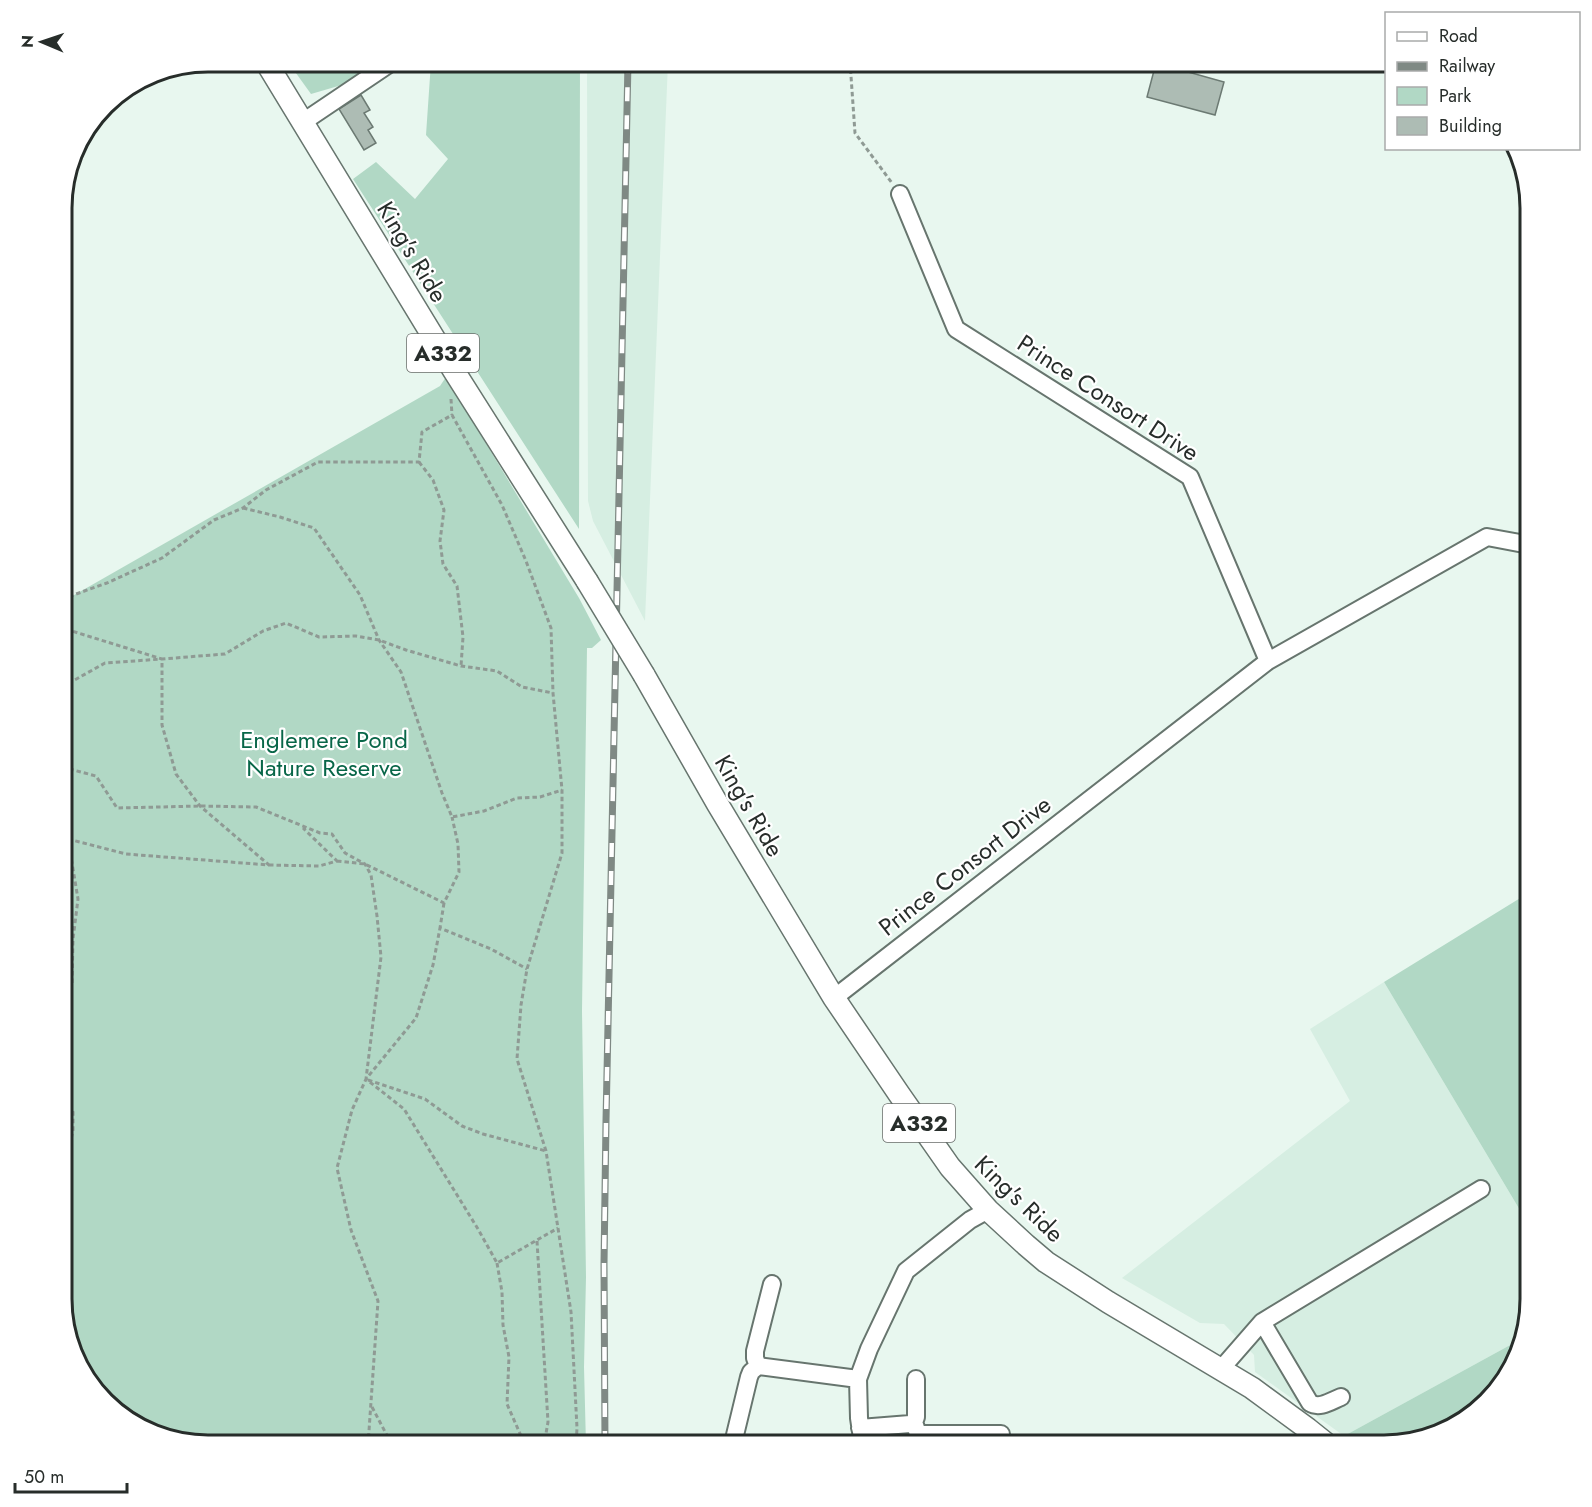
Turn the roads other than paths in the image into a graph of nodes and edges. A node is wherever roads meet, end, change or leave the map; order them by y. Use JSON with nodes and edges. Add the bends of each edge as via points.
{"nodes":[{"id":1,"x":272,"y":72,"type":"edge"},
{"id":2,"x":377,"y":72,"type":"edge"},
{"id":3,"x":303,"y":122,"type":"junction"},
{"id":4,"x":900,"y":194,"type":"road end"},
{"id":5,"x":1520,"y":543,"type":"edge"},
{"id":6,"x":1268,"y":661,"type":"junction"},
{"id":7,"x":834,"y":998,"type":"junction"},
{"id":8,"x":1481,"y":1189,"type":"dead end"},
{"id":9,"x":988,"y":1210,"type":"junction"},
{"id":10,"x":772,"y":1284,"type":"dead end"},
{"id":11,"x":1262,"y":1322,"type":"junction"},
{"id":12,"x":758,"y":1366,"type":"junction"},
{"id":13,"x":1221,"y":1369,"type":"junction"},
{"id":14,"x":858,"y":1378,"type":"junction"},
{"id":15,"x":916,"y":1379,"type":"dead end"},
{"id":16,"x":1341,"y":1396,"type":"dead end"},
{"id":17,"x":914,"y":1422,"type":"junction"},
{"id":18,"x":860,"y":1428,"type":"junction"},
{"id":19,"x":1001,"y":1434,"type":"dead end"},
{"id":20,"x":735,"y":1435,"type":"dead end"},
{"id":21,"x":861,"y":1435,"type":"edge"},
{"id":22,"x":1316,"y":1435,"type":"edge"}],
"edges":[{"from":1,"to":3,"type":"main road","name":"King's Ride","number":"A332"},
{"from":2,"to":3,"type":"street"},
{"from":3,"to":7,"type":"main road","name":"King's Ride","number":"A332","bridge":true,"via":[[644,675]]},
{"from":4,"to":6,"type":"street","name":"Prince Consort Drive","via":[[956,329],[1190,477]]},
{"from":5,"to":6,"type":"street","name":"Prince Consort Drive","via":[[1487,537]]},
{"from":6,"to":7,"type":"street","name":"Prince Consort Drive"},
{"from":7,"to":9,"type":"main road","name":"King's Ride","number":"A332","via":[[950,1167]]},
{"from":8,"to":11,"type":"street"},
{"from":9,"to":13,"type":"main road","name":"King's Ride","number":"A332","via":[[1046,1262]]},
{"from":9,"to":14,"type":"street","via":[[906,1270]]},
{"from":10,"to":12,"type":"street","via":[[755,1351]]},
{"from":11,"to":13,"type":"street"},
{"from":11,"to":16,"type":"street","via":[[1310,1403],[1322,1406]]},
{"from":12,"to":14,"type":"street"},
{"from":12,"to":20,"type":"street","via":[[748,1377]]},
{"from":13,"to":22,"type":"main road","name":"King's Ride","number":"A332"},
{"from":14,"to":18,"type":"street"},
{"from":15,"to":17,"type":"street"},
{"from":17,"to":18,"type":"street"},
{"from":17,"to":19,"type":"street","via":[[922,1434]]},
{"from":18,"to":21,"type":"street"}]}
